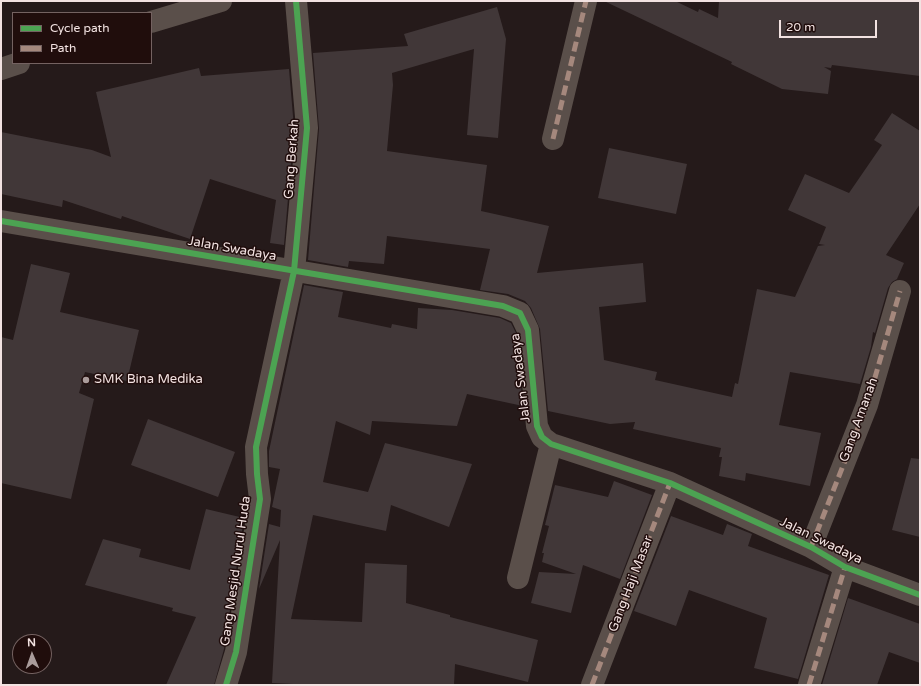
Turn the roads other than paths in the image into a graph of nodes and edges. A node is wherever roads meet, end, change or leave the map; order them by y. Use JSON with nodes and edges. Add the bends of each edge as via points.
{"nodes":[{"id":1,"x":221,"y":1,"type":"edge"},
{"id":2,"x":296,"y":1,"type":"edge"},
{"id":3,"x":586,"y":1,"type":"edge"},
{"id":4,"x":152,"y":22,"type":"edge"},
{"id":5,"x":16,"y":64,"type":"edge"},
{"id":6,"x":1,"y":69,"type":"edge"},
{"id":7,"x":553,"y":139,"type":"dead end"},
{"id":8,"x":1,"y":221,"type":"edge"},
{"id":9,"x":294,"y":271,"type":"junction"},
{"id":10,"x":900,"y":291,"type":"dead end"},
{"id":11,"x":551,"y":444,"type":"junction"},
{"id":12,"x":670,"y":483,"type":"junction"},
{"id":13,"x":811,"y":547,"type":"junction"},
{"id":14,"x":845,"y":567,"type":"junction"},
{"id":15,"x":518,"y":578,"type":"dead end"},
{"id":16,"x":920,"y":595,"type":"edge"},
{"id":17,"x":226,"y":685,"type":"edge"},
{"id":18,"x":592,"y":685,"type":"edge"},
{"id":19,"x":809,"y":685,"type":"edge"}],
"edges":[{"from":1,"to":4,"type":"street"},
{"from":2,"to":9,"type":"street","name":"Gang Berkah","via":[[307,128]]},
{"from":3,"to":7,"type":"street"},
{"from":5,"to":6,"type":"street"},
{"from":8,"to":9,"type":"street","name":"Jalan Swadaya"},
{"from":9,"to":11,"type":"street","name":"Jalan Swadaya","via":[[503,306],[520,313],[528,330],[537,426],[542,437]]},
{"from":9,"to":17,"type":"street","name":"Gang Mesjid Nurul Huda","via":[[256,447],[260,499],[236,652]]},
{"from":10,"to":13,"type":"street","name":"Gang Amanah","via":[[867,405]]},
{"from":11,"to":12,"type":"street","name":"Jalan Swadaya"},
{"from":11,"to":15,"type":"street"},
{"from":12,"to":13,"type":"street","name":"Jalan Swadaya"},
{"from":12,"to":18,"type":"street","name":"Gang Haji Masar"},
{"from":13,"to":14,"type":"street","name":"Jalan Swadaya"},
{"from":14,"to":16,"type":"street","name":"Jalan Swadaya"},
{"from":14,"to":19,"type":"street"}]}
